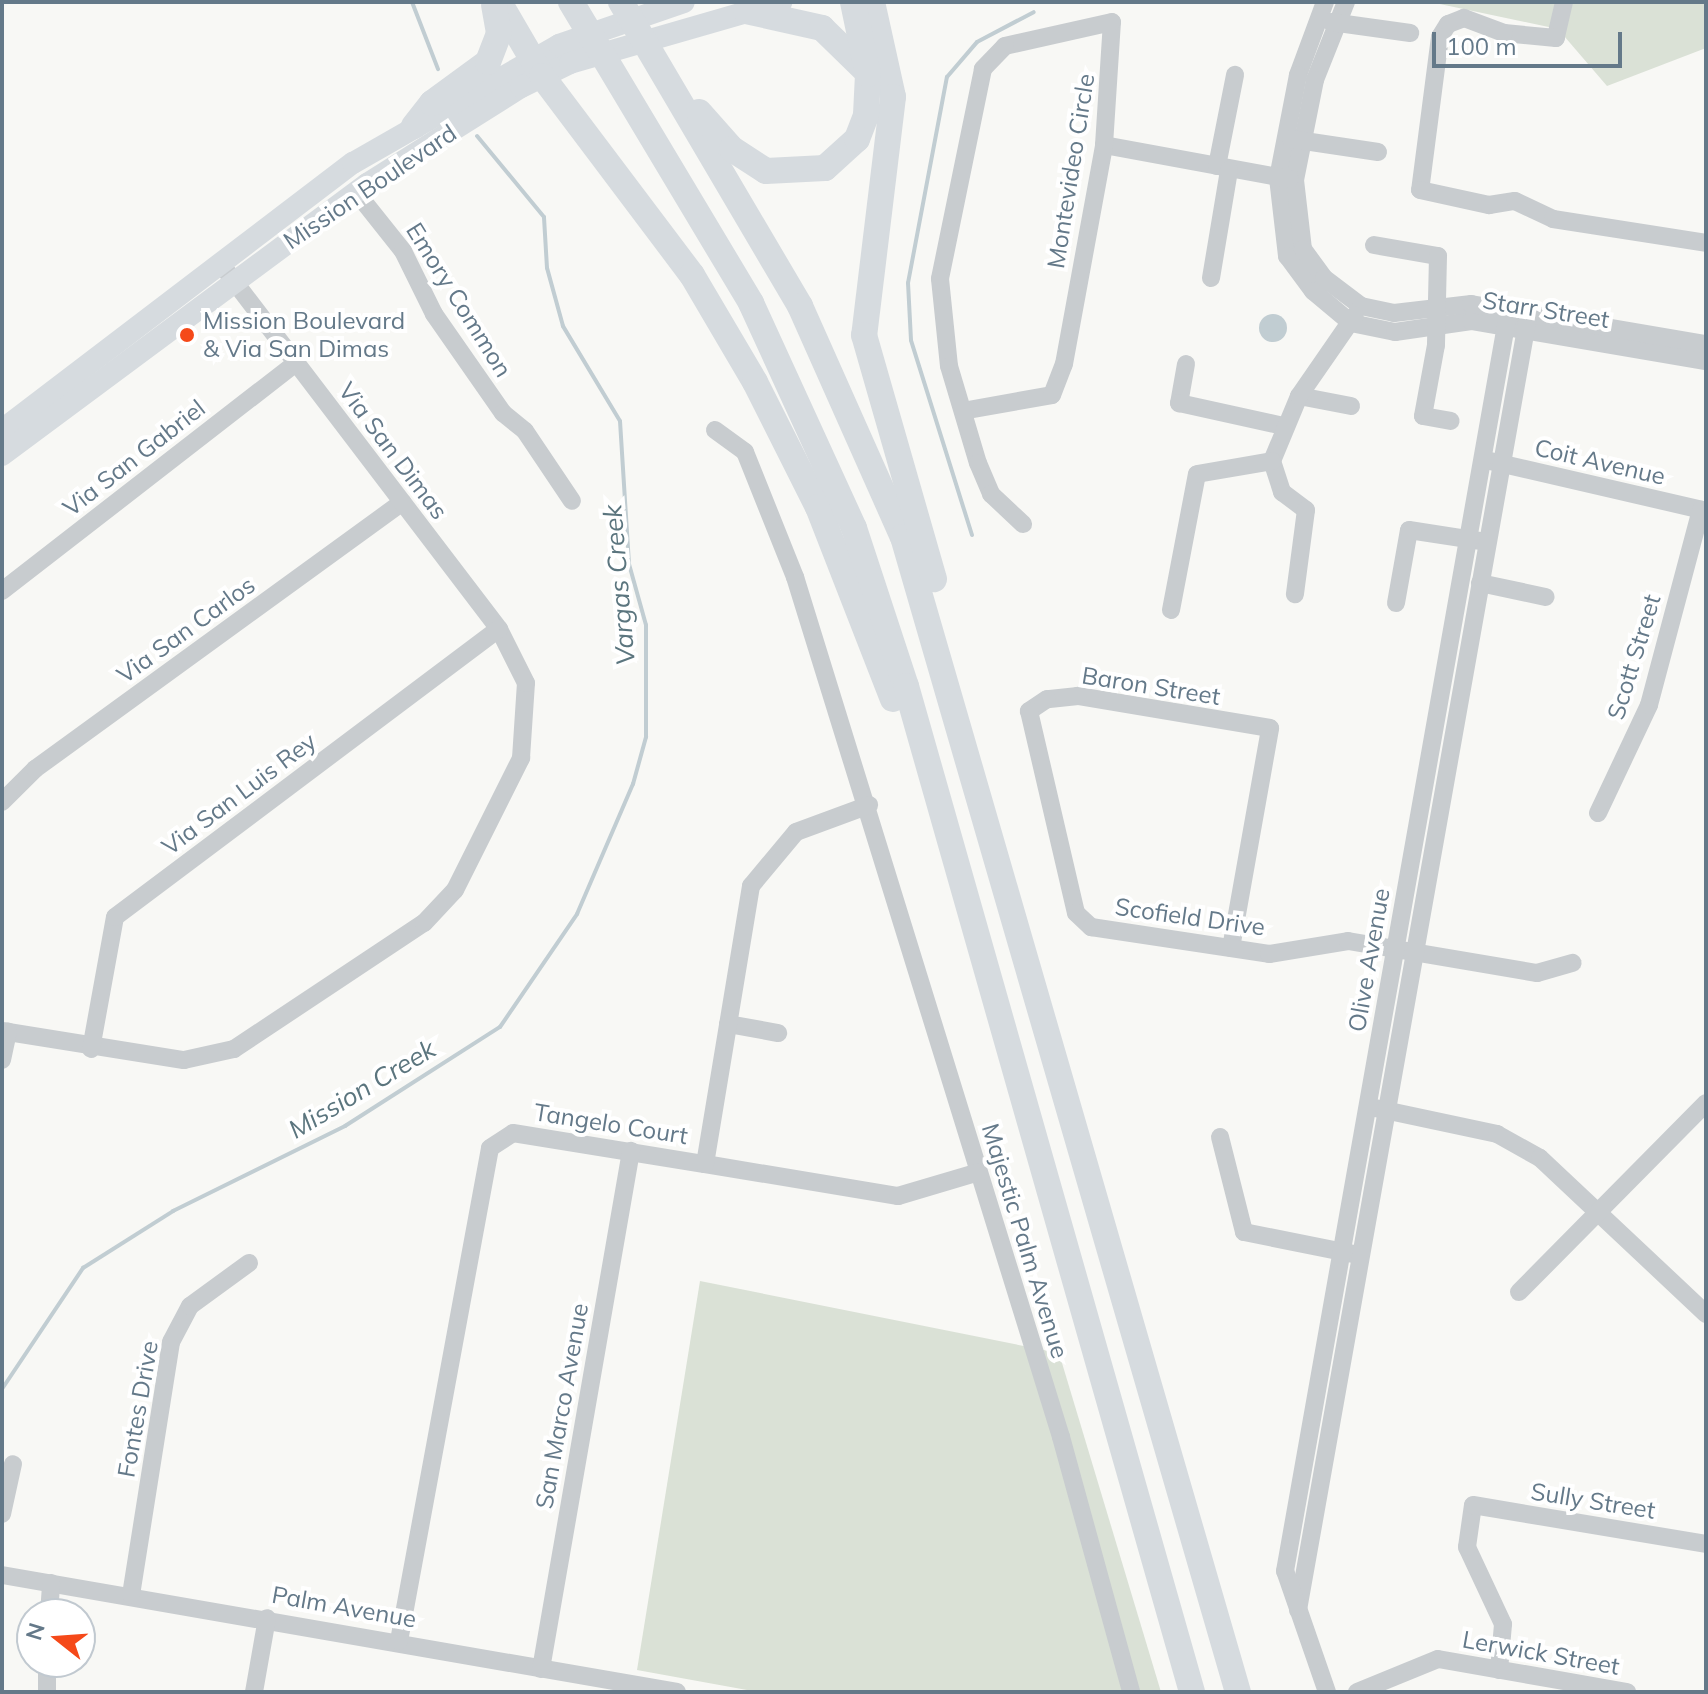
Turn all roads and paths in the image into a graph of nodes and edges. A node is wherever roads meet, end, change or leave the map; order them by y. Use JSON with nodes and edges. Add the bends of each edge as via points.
{"nodes":[{"id":1,"x":492,"y":2,"type":"edge"},
{"id":2,"x":499,"y":2,"type":"edge"},
{"id":3,"x":571,"y":2,"type":"edge"},
{"id":4,"x":621,"y":2,"type":"edge"},
{"id":5,"x":684,"y":2,"type":"edge"},
{"id":6,"x":781,"y":2,"type":"edge"},
{"id":7,"x":853,"y":2,"type":"edge"},
{"id":8,"x":872,"y":2,"type":"edge"},
{"id":9,"x":1325,"y":2,"type":"edge"},
{"id":10,"x":1346,"y":2,"type":"edge"},
{"id":11,"x":1564,"y":2,"type":"edge"},
{"id":12,"x":746,"y":11,"type":"junction"},
{"id":13,"x":1320,"y":21,"type":"junction"},
{"id":14,"x":1339,"y":23,"type":"junction"},
{"id":15,"x":1410,"y":33,"type":"dead end"},
{"id":16,"x":536,"y":68,"type":"junction"},
{"id":17,"x":663,"y":70,"type":"junction"},
{"id":18,"x":868,"y":74,"type":"junction"},
{"id":19,"x":1235,"y":75,"type":"dead end"},
{"id":20,"x":414,"y":126,"type":"junction"},
{"id":21,"x":1294,"y":140,"type":"junction"},
{"id":22,"x":1104,"y":145,"type":"junction"},
{"id":23,"x":1378,"y":152,"type":"dead end"},
{"id":24,"x":1223,"y":168,"type":"junction"},
{"id":25,"x":1287,"y":179,"type":"junction"},
{"id":26,"x":356,"y":192,"type":"junction"},
{"id":27,"x":1706,"y":243,"type":"edge"},
{"id":28,"x":1374,"y":245,"type":"dead end"},
{"id":29,"x":220,"y":264,"type":"junction"},
{"id":30,"x":1211,"y":278,"type":"dead end"},
{"id":31,"x":234,"y":282,"type":"junction"},
{"id":32,"x":1361,"y":306,"type":"junction"},
{"id":33,"x":1435,"y":317,"type":"junction"},
{"id":34,"x":1508,"y":317,"type":"junction"},
{"id":35,"x":1527,"y":320,"type":"junction"},
{"id":36,"x":1351,"y":323,"type":"junction"},
{"id":37,"x":1706,"y":344,"type":"edge"},
{"id":38,"x":1706,"y":361,"type":"edge"},
{"id":39,"x":296,"y":363,"type":"junction"},
{"id":40,"x":1186,"y":364,"type":"dead end"},
{"id":41,"x":1299,"y":396,"type":"junction"},
{"id":42,"x":1351,"y":406,"type":"dead end"},
{"id":43,"x":968,"y":410,"type":"junction"},
{"id":44,"x":1451,"y":421,"type":"dead end"},
{"id":45,"x":1284,"y":426,"type":"junction"},
{"id":46,"x":2,"y":430,"type":"edge"},
{"id":47,"x":715,"y":430,"type":"dead end"},
{"id":48,"x":2,"y":455,"type":"edge"},
{"id":49,"x":1272,"y":461,"type":"junction"},
{"id":50,"x":1492,"y":462,"type":"junction"},
{"id":51,"x":572,"y":501,"type":"dead end"},
{"id":52,"x":402,"y":502,"type":"junction"},
{"id":53,"x":1704,"y":510,"type":"edge"},
{"id":54,"x":1023,"y":524,"type":"dead end"},
{"id":55,"x":1478,"y":541,"type":"junction"},
{"id":56,"x":1480,"y":583,"type":"junction"},
{"id":57,"x":2,"y":591,"type":"edge"},
{"id":58,"x":1295,"y":594,"type":"dead end"},
{"id":59,"x":1546,"y":597,"type":"dead end"},
{"id":60,"x":1396,"y":603,"type":"dead end"},
{"id":61,"x":1171,"y":610,"type":"dead end"},
{"id":62,"x":499,"y":629,"type":"junction"},
{"id":63,"x":1029,"y":711,"type":"joint"},
{"id":64,"x":968,"y":751,"type":"junction"},
{"id":65,"x":2,"y":802,"type":"edge"},
{"id":66,"x":869,"y":805,"type":"junction"},
{"id":67,"x":1598,"y":813,"type":"dead end"},
{"id":68,"x":968,"y":906,"type":"junction"},
{"id":69,"x":1231,"y":948,"type":"junction"},
{"id":70,"x":1404,"y":948,"type":"junction"},
{"id":71,"x":1573,"y":963,"type":"dead end"},
{"id":72,"x":728,"y":1024,"type":"junction"},
{"id":73,"x":5,"y":1031,"type":"edge"},
{"id":74,"x":778,"y":1033,"type":"dead end"},
{"id":75,"x":91,"y":1049,"type":"junction"},
{"id":76,"x":2,"y":1060,"type":"edge"},
{"id":77,"x":1706,"y":1103,"type":"edge"},
{"id":78,"x":1377,"y":1108,"type":"junction"},
{"id":79,"x":1699,"y":1127,"type":"edge"},
{"id":80,"x":1220,"y":1137,"type":"dead end"},
{"id":81,"x":631,"y":1151,"type":"junction"},
{"id":82,"x":705,"y":1164,"type":"junction"},
{"id":83,"x":979,"y":1172,"type":"junction"},
{"id":84,"x":1601,"y":1216,"type":"junction"},
{"id":85,"x":1350,"y":1254,"type":"junction"},
{"id":86,"x":249,"y":1263,"type":"dead end"},
{"id":87,"x":1519,"y":1292,"type":"dead end"},
{"id":88,"x":1706,"y":1314,"type":"edge"},
{"id":89,"x":13,"y":1464,"type":"dead end"},
{"id":90,"x":2,"y":1514,"type":"edge"},
{"id":91,"x":1706,"y":1544,"type":"edge"},
{"id":92,"x":2,"y":1575,"type":"edge"},
{"id":93,"x":51,"y":1583,"type":"junction"},
{"id":94,"x":131,"y":1595,"type":"junction"},
{"id":95,"x":50,"y":1598,"type":"edge"},
{"id":96,"x":267,"y":1618,"type":"junction"},
{"id":97,"x":399,"y":1641,"type":"junction"},
{"id":98,"x":541,"y":1669,"type":"junction"},
{"id":99,"x":1499,"y":1670,"type":"junction"},
{"id":100,"x":254,"y":1692,"type":"edge"},
{"id":101,"x":677,"y":1692,"type":"edge"},
{"id":102,"x":1131,"y":1692,"type":"edge"},
{"id":103,"x":1192,"y":1692,"type":"edge"},
{"id":104,"x":1238,"y":1692,"type":"edge"},
{"id":105,"x":1327,"y":1692,"type":"edge"},
{"id":106,"x":1357,"y":1692,"type":"edge"},
{"id":107,"x":1627,"y":1692,"type":"edge"}],
"edges":[{"from":1,"to":20,"type":"highway","via":[[499,33],[488,62],[432,103]]},
{"from":2,"to":16,"type":"highway"},
{"from":3,"to":68,"type":"highway","via":[[751,303],[823,451],[890,632]]},
{"from":4,"to":17,"type":"highway"},
{"from":5,"to":16,"type":"main road","name":"Mission Boulevard"},
{"from":6,"to":12,"type":"main road","name":"Mission Boulevard"},
{"from":7,"to":18,"type":"highway"},
{"from":8,"to":64,"type":"highway","via":[[893,97],[864,335],[929,561]]},
{"from":9,"to":13,"type":"street","name":"Starr Street"},
{"from":10,"to":14,"type":"street","name":"Starr Street"},
{"from":11,"to":27,"type":"street","via":[[1556,38],[1504,33],[1464,18],[1448,24],[1440,37],[1417,176],[1429,196],[1515,201],[1553,219]]},
{"from":12,"to":16,"type":"main road","name":"Mission Boulevard"},
{"from":12,"to":18,"type":"highway","via":[[822,28]]},
{"from":13,"to":14,"type":"street"},
{"from":13,"to":21,"type":"street","name":"Starr Street"},
{"from":14,"to":15,"type":"street"},
{"from":14,"to":21,"type":"street","name":"Starr Street"},
{"from":16,"to":20,"type":"main road","name":"Mission Boulevard"},
{"from":16,"to":26,"type":"main road","name":"Mission Boulevard"},
{"from":16,"to":68,"type":"highway","via":[[692,275],[789,447],[862,612]]},
{"from":17,"to":18,"type":"highway","via":[[748,162],[804,174],[825,168],[857,139]]},
{"from":17,"to":64,"type":"highway","via":[[787,282],[850,407],[912,563]]},
{"from":19,"to":24,"type":"street"},
{"from":20,"to":29,"type":"main road","name":"Mission Boulevard"},
{"from":21,"to":23,"type":"street"},
{"from":21,"to":25,"type":"street","name":"Starr Street"},
{"from":22,"to":24,"type":"street"},
{"from":22,"to":43,"type":"street","name":"Montevideo Circle","via":[[1064,364],[1052,395]]},
{"from":22,"to":43,"type":"street","name":"Montevideo Circle","via":[[1112,22],[1005,46],[983,69],[940,279],[949,366]]},
{"from":24,"to":25,"type":"street"},
{"from":24,"to":30,"type":"street"},
{"from":25,"to":32,"type":"street","name":"Starr Street","via":[[1303,249],[1324,278]]},
{"from":25,"to":36,"type":"street","name":"Starr Street","via":[[1287,256]]},
{"from":26,"to":31,"type":"main road","name":"Mission Boulevard"},
{"from":26,"to":51,"type":"street","name":"Emory Common","via":[[403,251],[434,314],[503,413],[525,431]]},
{"from":28,"to":33,"type":"street","via":[[1438,256]]},
{"from":29,"to":31,"type":"street","name":"Via San Dimas"},
{"from":29,"to":46,"type":"main road","name":"Mission Boulevard"},
{"from":31,"to":39,"type":"street","name":"Via San Dimas"},
{"from":31,"to":48,"type":"main road","name":"Mission Boulevard"},
{"from":32,"to":33,"type":"street","name":"Starr Street"},
{"from":32,"to":36,"type":"street"},
{"from":33,"to":34,"type":"street","name":"Starr Street"},
{"from":33,"to":36,"type":"street","name":"Starr Street","via":[[1395,332]]},
{"from":33,"to":44,"type":"street","via":[[1423,416]]},
{"from":34,"to":35,"type":"street","name":"Starr Street"},
{"from":34,"to":50,"type":"street","name":"Olive Avenue"},
{"from":35,"to":37,"type":"street","name":"Starr Street"},
{"from":35,"to":38,"type":"street","name":"Starr Street"},
{"from":35,"to":50,"type":"street","name":"Olive Avenue"},
{"from":36,"to":41,"type":"street"},
{"from":39,"to":52,"type":"street","name":"Via San Dimas"},
{"from":39,"to":57,"type":"street","name":"Via San Gabriel"},
{"from":40,"to":45,"type":"street","via":[[1179,403]]},
{"from":41,"to":42,"type":"street"},
{"from":41,"to":45,"type":"street"},
{"from":43,"to":54,"type":"street","via":[[991,494]]},
{"from":45,"to":49,"type":"street"},
{"from":47,"to":66,"type":"street","name":"Majestic Palm Avenue","via":[[745,452],[761,484]]},
{"from":49,"to":58,"type":"street","via":[[1282,492],[1306,510]]},
{"from":49,"to":61,"type":"street","via":[[1197,474]]},
{"from":50,"to":53,"type":"street","name":"Coit Avenue"},
{"from":50,"to":55,"type":"street","name":"Olive Avenue"},
{"from":52,"to":62,"type":"street","name":"Via San Dimas"},
{"from":52,"to":65,"type":"street","name":"Via San Carlos","via":[[35,769]]},
{"from":53,"to":67,"type":"street","name":"Scott Street","via":[[1649,705]]},
{"from":55,"to":56,"type":"street","name":"Olive Avenue"},
{"from":55,"to":60,"type":"street","via":[[1409,530]]},
{"from":55,"to":70,"type":"street","name":"Olive Avenue"},
{"from":56,"to":59,"type":"street"},
{"from":56,"to":70,"type":"street","name":"Olive Avenue"},
{"from":62,"to":75,"type":"street","name":"Via San Luis Rey","via":[[115,917]]},
{"from":62,"to":75,"type":"street","name":"Via San Dimas","via":[[526,683],[521,758],[455,890],[424,923],[234,1049],[184,1060]]},
{"from":63,"to":69,"type":"street","name":"Scofield Drive","via":[[1076,913],[1091,927]]},
{"from":63,"to":69,"type":"street","name":"Baron Street","via":[[1047,699],[1078,696],[1270,728]]},
{"from":64,"to":104,"type":"highway"},
{"from":66,"to":72,"type":"street","name":"Tangelo Court","via":[[796,832],[763,864],[751,886]]},
{"from":66,"to":83,"type":"street","name":"Majestic Palm Avenue"},
{"from":68,"to":103,"type":"highway"},
{"from":69,"to":70,"type":"street","name":"Scofield Drive","via":[[1269,954],[1348,941]]},
{"from":70,"to":71,"type":"street","name":"Scofield Drive","via":[[1537,973]]},
{"from":70,"to":78,"type":"street","name":"Olive Avenue"},
{"from":72,"to":74,"type":"street"},
{"from":72,"to":82,"type":"street","name":"Tangelo Court"},
{"from":73,"to":75,"type":"street","name":"Via San Dimas"},
{"from":73,"to":76,"type":"street"},
{"from":77,"to":79,"type":"street"},
{"from":78,"to":84,"type":"street","via":[[1497,1134],[1540,1158]]},
{"from":78,"to":85,"type":"street","name":"Olive Avenue"},
{"from":79,"to":84,"type":"street"},
{"from":80,"to":85,"type":"street","via":[[1244,1232]]},
{"from":81,"to":82,"type":"street","name":"Tangelo Court"},
{"from":81,"to":97,"type":"street","name":"Tangelo Court","via":[[513,1133],[483,1161]]},
{"from":81,"to":98,"type":"street","name":"San Marco Avenue"},
{"from":82,"to":83,"type":"street","via":[[898,1196]]},
{"from":83,"to":102,"type":"street","name":"Majestic Palm Avenue","via":[[1107,1591]]},
{"from":84,"to":87,"type":"street"},
{"from":84,"to":88,"type":"street"},
{"from":85,"to":105,"type":"street","name":"Olive Avenue","via":[[1297,1621]]},
{"from":86,"to":94,"type":"street","name":"Fontes Drive","via":[[190,1306],[171,1342]]},
{"from":89,"to":90,"type":"street"},
{"from":91,"to":99,"type":"street","name":"Sully Street","via":[[1473,1505],[1467,1547],[1503,1624]]},
{"from":92,"to":93,"type":"street","name":"Palm Avenue"},
{"from":93,"to":94,"type":"street","name":"Palm Avenue"},
{"from":93,"to":95,"type":"street"},
{"from":94,"to":96,"type":"street","name":"Palm Avenue"},
{"from":96,"to":97,"type":"street","name":"Palm Avenue"},
{"from":96,"to":100,"type":"street"},
{"from":97,"to":98,"type":"street","name":"Palm Avenue"},
{"from":98,"to":101,"type":"street","name":"Palm Avenue"},
{"from":99,"to":106,"type":"street","name":"Lerwick Street","via":[[1438,1659]]},
{"from":99,"to":107,"type":"street","name":"Lerwick Street"}]}
